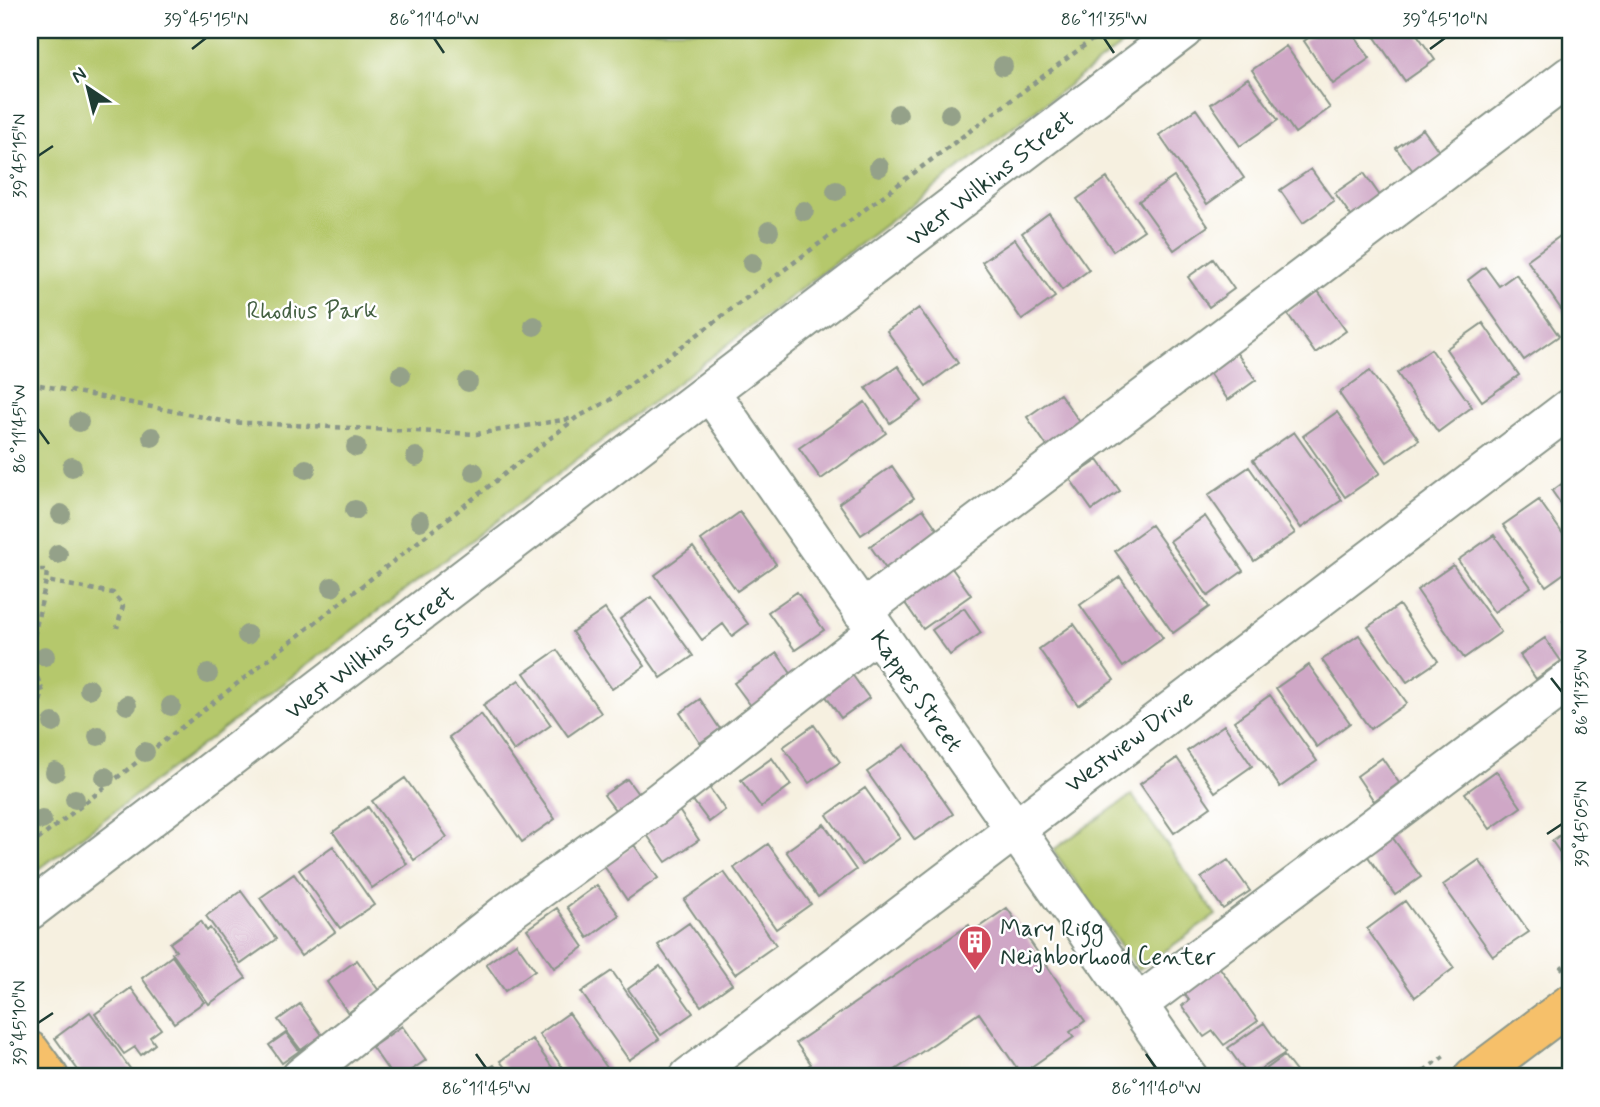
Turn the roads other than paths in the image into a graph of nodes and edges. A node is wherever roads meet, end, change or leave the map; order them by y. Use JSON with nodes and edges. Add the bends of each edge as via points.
{"nodes":[{"id":1,"x":1183,"y":30,"type":"edge"},
{"id":2,"x":1570,"y":76,"type":"edge"},
{"id":3,"x":710,"y":392,"type":"junction"},
{"id":4,"x":1570,"y":408,"type":"edge"},
{"id":5,"x":869,"y":622,"type":"junction"},
{"id":6,"x":1570,"y":680,"type":"edge"},
{"id":7,"x":1013,"y":829,"type":"junction"},
{"id":8,"x":30,"y":910,"type":"edge"},
{"id":9,"x":1570,"y":1004,"type":"edge"},
{"id":10,"x":1137,"y":1005,"type":"junction"},
{"id":11,"x":301,"y":1077,"type":"edge"},
{"id":12,"x":689,"y":1077,"type":"edge"},
{"id":13,"x":1188,"y":1077,"type":"edge"},
{"id":14,"x":1473,"y":1077,"type":"edge"}],
"edges":[{"from":1,"to":3,"type":"street","name":"West Wilkins Street"},
{"from":2,"to":5,"type":"street"},
{"from":3,"to":5,"type":"street","name":"Kappes Street"},
{"from":3,"to":8,"type":"street","name":"West Wilkins Street"},
{"from":4,"to":7,"type":"street","name":"Westview Drive"},
{"from":5,"to":7,"type":"street","name":"Kappes Street"},
{"from":5,"to":11,"type":"street","via":[[654,806],[505,914]]},
{"from":6,"to":10,"type":"street"},
{"from":7,"to":10,"type":"street","name":"Kappes Street"},
{"from":7,"to":12,"type":"street","name":"Westview Drive"},
{"from":9,"to":14,"type":"main road"},
{"from":10,"to":13,"type":"street","name":"Kappes Street"}]}
